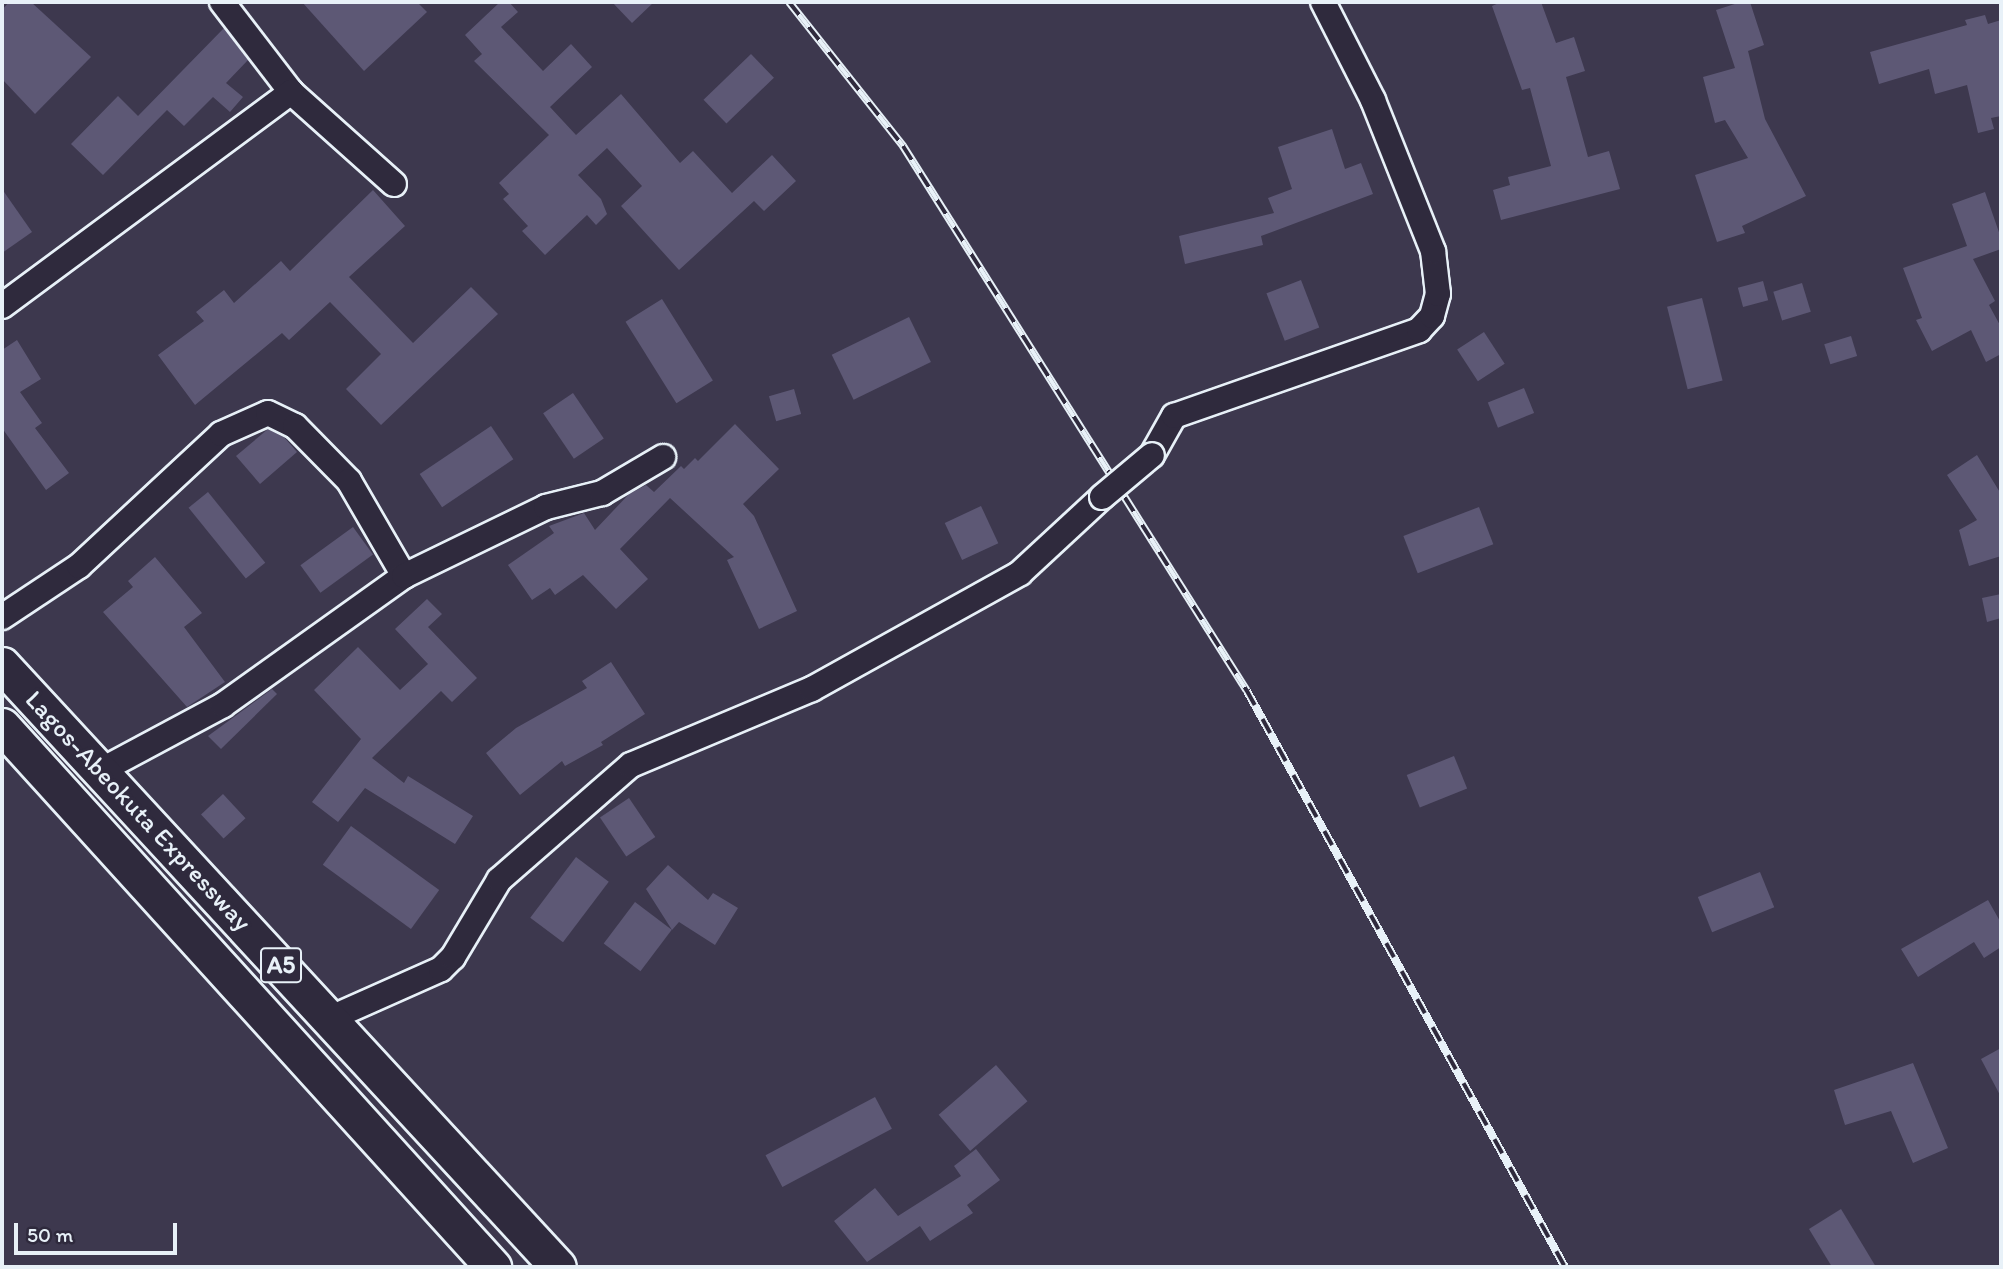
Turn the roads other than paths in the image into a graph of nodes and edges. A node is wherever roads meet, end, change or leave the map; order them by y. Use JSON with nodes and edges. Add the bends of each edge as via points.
{"nodes":[{"id":1,"x":222,"y":2,"type":"edge"},
{"id":2,"x":1323,"y":2,"type":"edge"},
{"id":3,"x":291,"y":92,"type":"junction"},
{"id":4,"x":394,"y":184,"type":"dead end"},
{"id":5,"x":2,"y":306,"type":"edge"},
{"id":6,"x":663,"y":457,"type":"dead end"},
{"id":7,"x":404,"y":576,"type":"junction"},
{"id":8,"x":2,"y":617,"type":"edge"},
{"id":9,"x":2,"y":666,"type":"edge"},
{"id":10,"x":2,"y":726,"type":"edge"},
{"id":11,"x":102,"y":770,"type":"junction"},
{"id":12,"x":331,"y":1018,"type":"junction"},
{"id":13,"x":493,"y":1267,"type":"edge"},
{"id":14,"x":558,"y":1267,"type":"edge"}],
"edges":[{"from":1,"to":3,"type":"street"},
{"from":2,"to":12,"type":"street","bridge":true,"via":[[1373,100],[1433,251],[1438,294],[1432,316],[1419,330],[1174,416],[1152,454],[1020,573],[812,689],[631,765],[499,880],[453,957],[441,969]]},
{"from":3,"to":4,"type":"street"},
{"from":3,"to":5,"type":"street"},
{"from":6,"to":7,"type":"street","via":[[602,493],[546,508]]},
{"from":7,"to":8,"type":"street","via":[[349,481],[295,426],[268,413],[221,435],[79,566]]},
{"from":7,"to":11,"type":"street","via":[[223,705]]},
{"from":9,"to":11,"type":"highway","name":"Lagos-Abeokuta Expressway","number":"A5"},
{"from":10,"to":13,"type":"highway","name":"Lagos-Abeokuta Expressway","number":"A5"},
{"from":11,"to":12,"type":"highway","name":"Lagos-Abeokuta Expressway","number":"A5"},
{"from":12,"to":14,"type":"highway","name":"Lagos-Abeokuta Expressway","number":"A5"}]}
